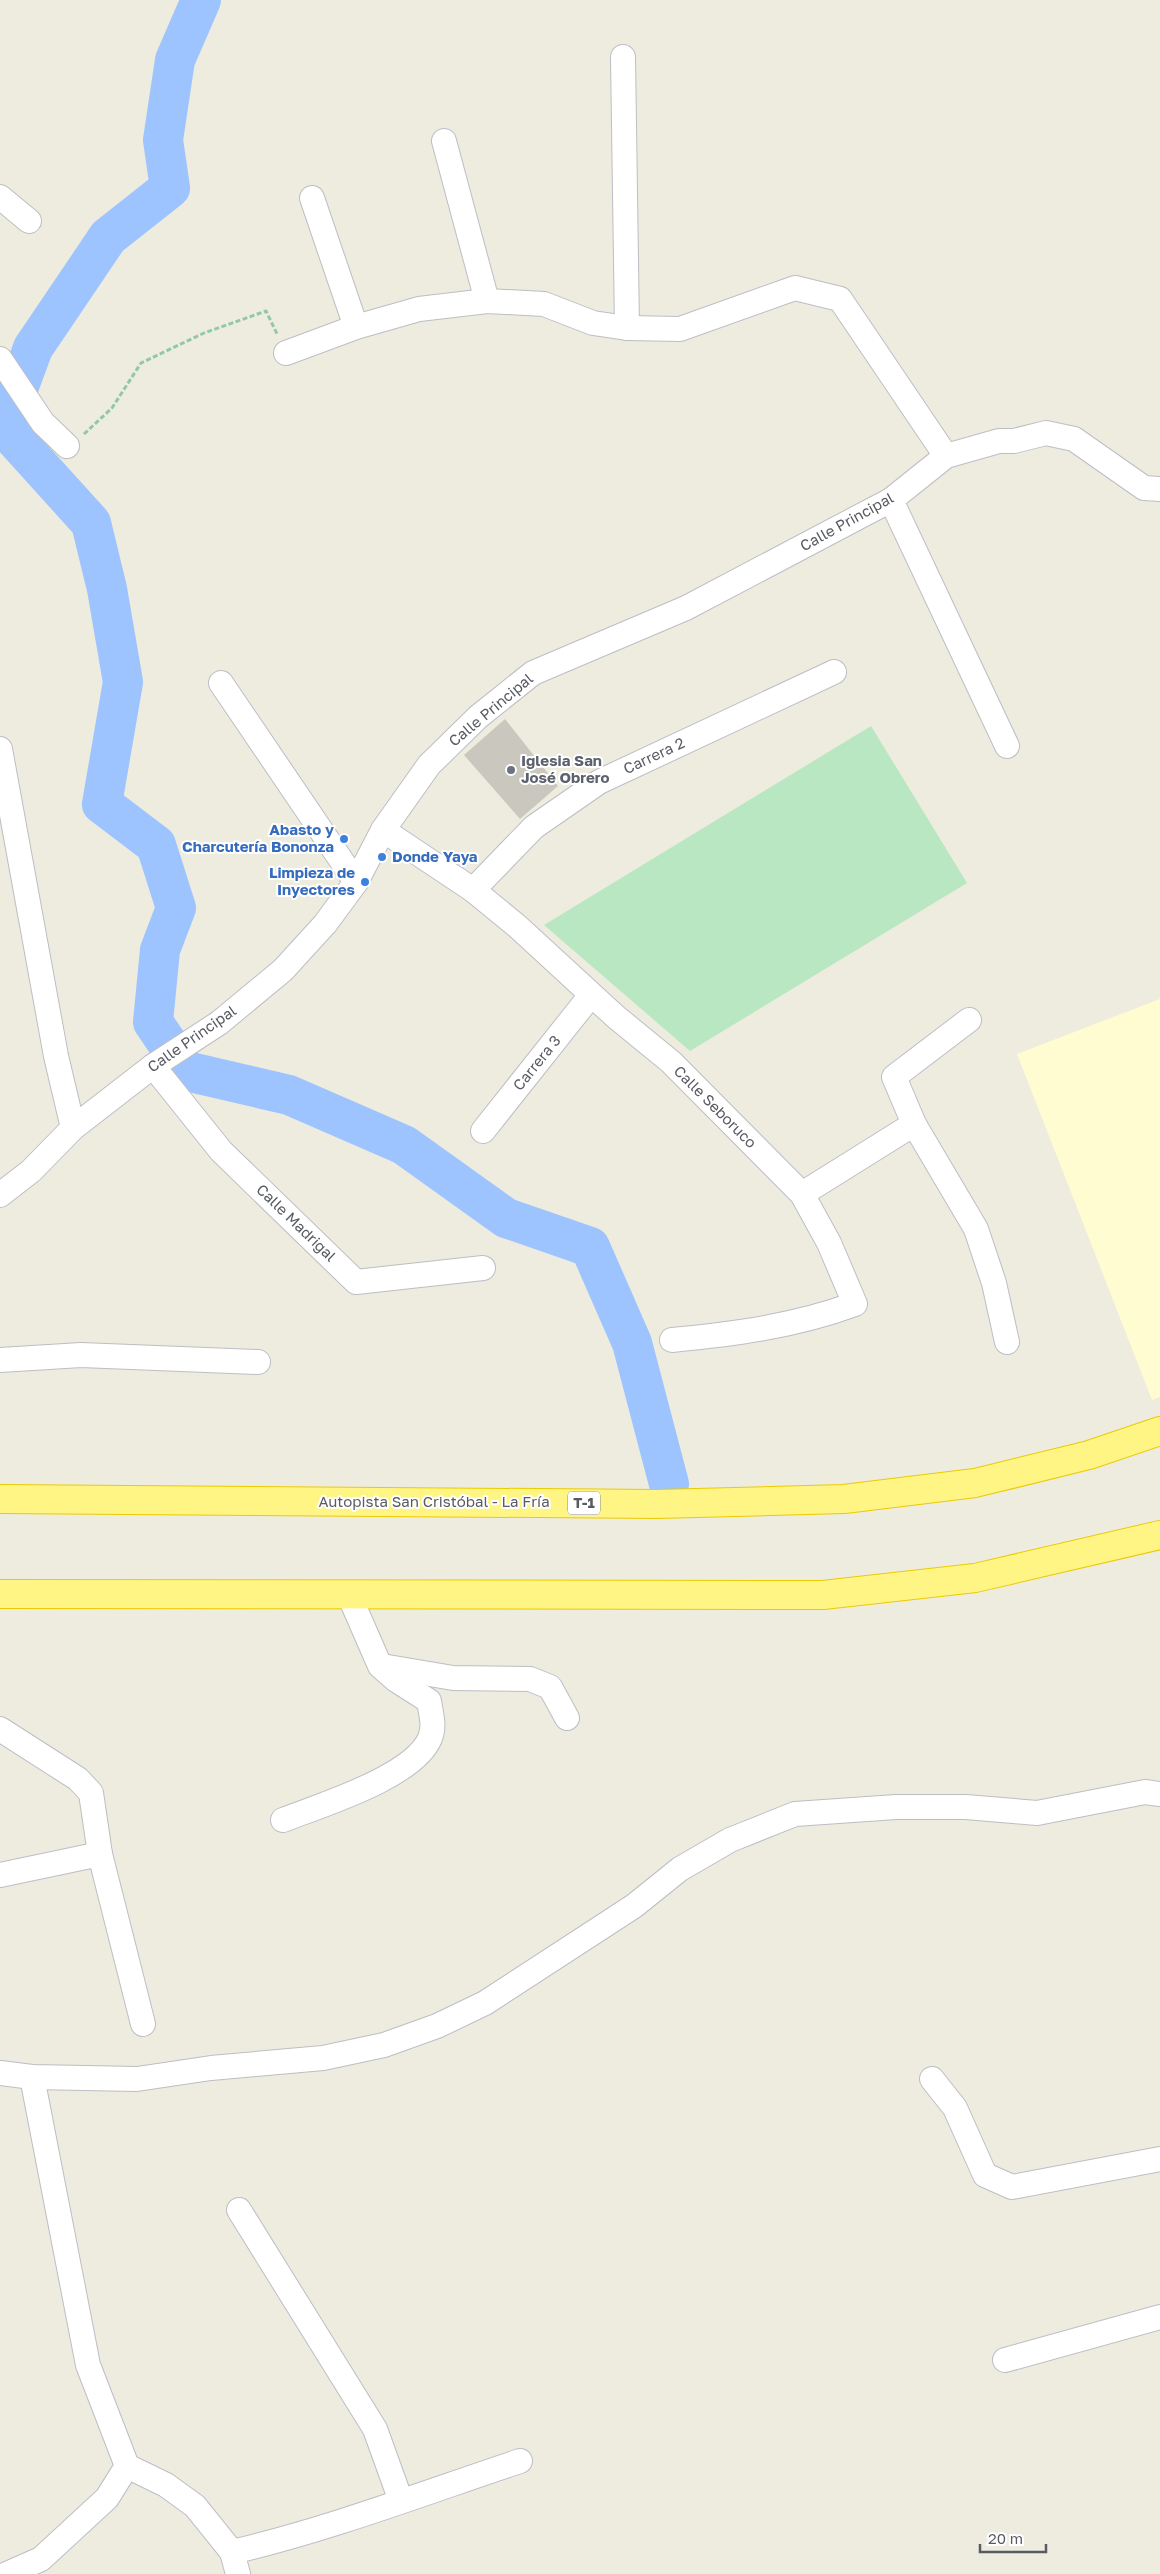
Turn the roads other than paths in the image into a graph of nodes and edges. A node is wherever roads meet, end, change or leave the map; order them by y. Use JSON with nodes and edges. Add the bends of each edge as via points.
{"nodes":[{"id":1,"x":623,"y":57,"type":"dead end"},
{"id":2,"x":444,"y":141,"type":"dead end"},
{"id":3,"x":0,"y":197,"type":"edge"},
{"id":4,"x":312,"y":198,"type":"dead end"},
{"id":5,"x":29,"y":220,"type":"dead end"},
{"id":6,"x":487,"y":301,"type":"junction"},
{"id":7,"x":356,"y":327,"type":"junction"},
{"id":8,"x":627,"y":328,"type":"junction"},
{"id":9,"x":286,"y":353,"type":"road end"},
{"id":10,"x":0,"y":359,"type":"edge"},
{"id":11,"x":67,"y":446,"type":"road end"},
{"id":12,"x":946,"y":456,"type":"junction"},
{"id":13,"x":1160,"y":489,"type":"edge"},
{"id":14,"x":891,"y":500,"type":"junction"},
{"id":15,"x":834,"y":672,"type":"dead end"},
{"id":16,"x":221,"y":683,"type":"dead end"},
{"id":17,"x":1007,"y":746,"type":"dead end"},
{"id":18,"x":0,"y":749,"type":"edge"},
{"id":19,"x":384,"y":830,"type":"junction"},
{"id":20,"x":356,"y":882,"type":"junction"},
{"id":21,"x":473,"y":890,"type":"junction"},
{"id":22,"x":591,"y":995,"type":"junction"},
{"id":23,"x":969,"y":1020,"type":"dead end"},
{"id":24,"x":153,"y":1066,"type":"junction"},
{"id":25,"x":914,"y":1124,"type":"junction"},
{"id":26,"x":73,"y":1128,"type":"junction"},
{"id":27,"x":483,"y":1131,"type":"dead end"},
{"id":28,"x":802,"y":1194,"type":"junction"},
{"id":29,"x":0,"y":1195,"type":"edge"},
{"id":30,"x":484,"y":1268,"type":"dead end"},
{"id":31,"x":672,"y":1340,"type":"dead end"},
{"id":32,"x":1007,"y":1342,"type":"dead end"},
{"id":33,"x":0,"y":1360,"type":"edge"},
{"id":34,"x":258,"y":1362,"type":"dead end"},
{"id":35,"x":1160,"y":1431,"type":"edge"},
{"id":36,"x":0,"y":1499,"type":"edge"},
{"id":37,"x":1160,"y":1535,"type":"edge"},
{"id":38,"x":0,"y":1594,"type":"edge"},
{"id":39,"x":348,"y":1595,"type":"junction"},
{"id":40,"x":380,"y":1666,"type":"junction"},
{"id":41,"x":567,"y":1718,"type":"dead end"},
{"id":42,"x":0,"y":1729,"type":"edge"},
{"id":43,"x":1160,"y":1794,"type":"edge"},
{"id":44,"x":283,"y":1820,"type":"dead end"},
{"id":45,"x":100,"y":1854,"type":"junction"},
{"id":46,"x":0,"y":1875,"type":"edge"},
{"id":47,"x":143,"y":2024,"type":"dead end"},
{"id":48,"x":0,"y":2073,"type":"edge"},
{"id":49,"x":32,"y":2076,"type":"junction"},
{"id":50,"x":932,"y":2079,"type":"dead end"},
{"id":51,"x":1160,"y":2159,"type":"edge"},
{"id":52,"x":239,"y":2210,"type":"dead end"},
{"id":53,"x":1160,"y":2318,"type":"edge"},
{"id":54,"x":1006,"y":2360,"type":"dead end"},
{"id":55,"x":520,"y":2461,"type":"dead end"},
{"id":56,"x":127,"y":2466,"type":"junction"},
{"id":57,"x":400,"y":2500,"type":"junction"},
{"id":58,"x":235,"y":2563,"type":"edge"},
{"id":59,"x":7,"y":2574,"type":"edge"}],
"edges":[{"from":1,"to":8,"type":"street"},
{"from":2,"to":6,"type":"street"},
{"from":3,"to":5,"type":"street"},
{"from":4,"to":7,"type":"street"},
{"from":6,"to":7,"type":"street","via":[[419,309]]},
{"from":6,"to":8,"type":"street","via":[[544,304],[593,322]]},
{"from":7,"to":9,"type":"street"},
{"from":8,"to":12,"type":"street","via":[[680,329],[795,288],[840,299]]},
{"from":10,"to":11,"type":"street","via":[[43,423]]},
{"from":12,"to":13,"type":"street","name":"Calle Principal","via":[[999,441],[1014,441],[1046,433],[1074,439],[1144,488]]},
{"from":12,"to":14,"type":"street","name":"Calle Principal"},
{"from":14,"to":17,"type":"street"},
{"from":14,"to":19,"type":"street","name":"Calle Principal","via":[[686,608],[533,673],[478,717],[429,765]]},
{"from":15,"to":21,"type":"street","name":"Carrera 2","via":[[599,782],[534,827]]},
{"from":16,"to":20,"type":"street"},
{"from":18,"to":26,"type":"street","via":[[56,1056]]},
{"from":19,"to":20,"type":"street","name":"Calle Principal"},
{"from":19,"to":21,"type":"street","name":"Calle Seboruco"},
{"from":20,"to":24,"type":"street","name":"Calle Principal","via":[[325,924],[283,970],[220,1023]]},
{"from":21,"to":22,"type":"street","name":"Calle Seboruco"},
{"from":22,"to":27,"type":"street","name":"Carrera 3"},
{"from":22,"to":28,"type":"street","name":"Calle Seboruco","via":[[671,1062]]},
{"from":23,"to":25,"type":"street","via":[[894,1077]]},
{"from":24,"to":26,"type":"street","name":"Calle Principal"},
{"from":24,"to":30,"type":"street","name":"Calle Madrigal","via":[[222,1151],[356,1282]]},
{"from":25,"to":28,"type":"street"},
{"from":25,"to":32,"type":"street","via":[[976,1229],[994,1283]]},
{"from":26,"to":29,"type":"street","name":"Calle Principal","via":[[31,1171]]},
{"from":28,"to":31,"type":"street","name":"Calle Seboruco","via":[[829,1243],[855,1304],[821,1317],[776,1328]]},
{"from":33,"to":34,"type":"street","via":[[81,1355]]},
{"from":35,"to":36,"type":"highway","name":"Autopista San Cristóbal - La Fría","number":"T-1","via":[[1089,1455],[984,1481],[844,1499],[657,1504]]},
{"from":37,"to":39,"type":"highway","via":[[975,1578],[823,1594]]},
{"from":38,"to":39,"type":"highway"},
{"from":39,"to":40,"type":"street"},
{"from":40,"to":41,"type":"street","via":[[453,1678],[530,1679],[550,1686]]},
{"from":40,"to":44,"type":"street","via":[[429,1701],[434,1726],[424,1750],[386,1778]]},
{"from":42,"to":45,"type":"street","via":[[78,1779],[91,1793]]},
{"from":43,"to":49,"type":"street","via":[[1145,1792],[1037,1812],[896,1807],[795,1814],[730,1840],[680,1869],[634,1906],[485,2004],[384,2045],[323,2058],[211,2068],[137,2080]]},
{"from":45,"to":46,"type":"street"},
{"from":45,"to":47,"type":"street"},
{"from":48,"to":49,"type":"street"},
{"from":49,"to":56,"type":"street","via":[[88,2364]]},
{"from":50,"to":51,"type":"street","via":[[955,2108],[985,2175],[1012,2188]]},
{"from":52,"to":57,"type":"street","via":[[375,2429]]},
{"from":53,"to":54,"type":"street"},
{"from":55,"to":57,"type":"street"},
{"from":56,"to":58,"type":"street","via":[[166,2485],[195,2506]]},
{"from":56,"to":59,"type":"street","via":[[107,2498],[41,2559]]},
{"from":57,"to":58,"type":"street"}]}
